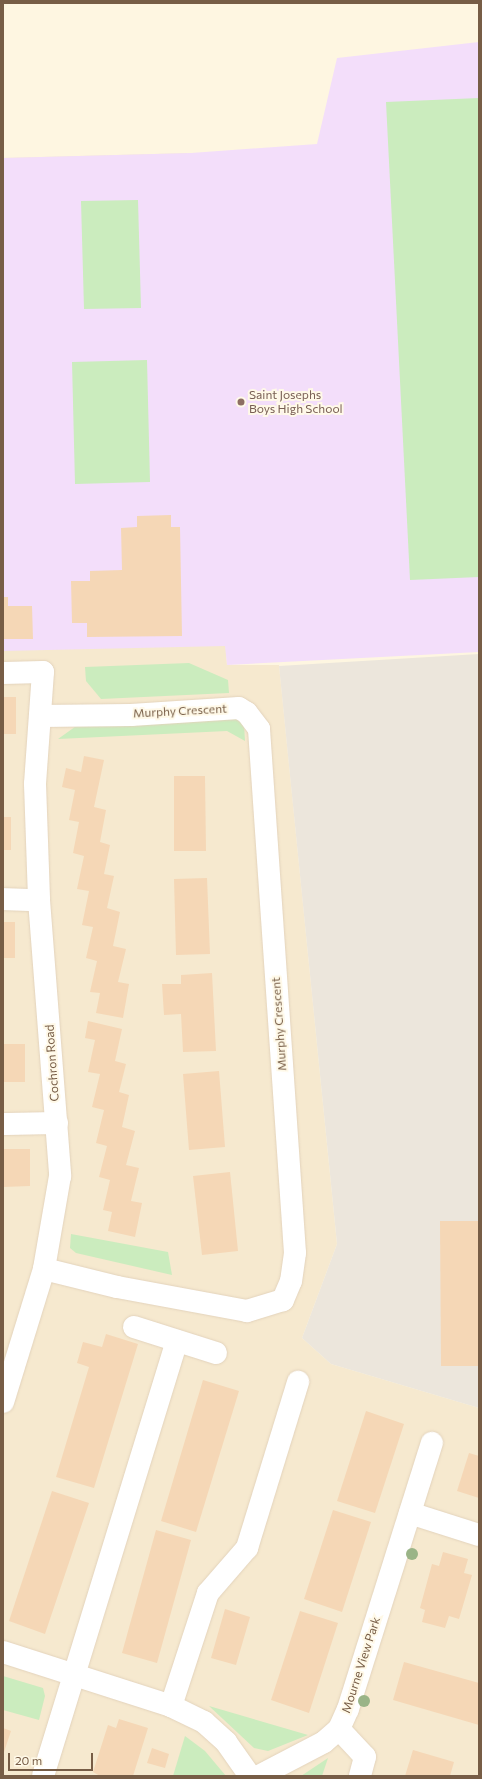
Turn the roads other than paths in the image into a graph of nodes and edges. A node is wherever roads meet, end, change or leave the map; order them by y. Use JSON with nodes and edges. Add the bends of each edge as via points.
{"nodes":[{"id":1,"x":3,"y":673,"type":"edge"},
{"id":2,"x":40,"y":716,"type":"junction"},
{"id":3,"x":3,"y":899,"type":"edge"},
{"id":4,"x":39,"y":900,"type":"junction"},
{"id":5,"x":57,"y":1123,"type":"junction"},
{"id":6,"x":3,"y":1124,"type":"edge"},
{"id":7,"x":44,"y":1269,"type":"junction"},
{"id":8,"x":134,"y":1327,"type":"dead end"},
{"id":9,"x":177,"y":1341,"type":"junction"},
{"id":10,"x":216,"y":1353,"type":"dead end"},
{"id":11,"x":7,"y":1371,"type":"edge"},
{"id":12,"x":298,"y":1382,"type":"dead end"},
{"id":13,"x":3,"y":1402,"type":"edge"},
{"id":14,"x":432,"y":1443,"type":"dead end"},
{"id":15,"x":410,"y":1513,"type":"junction"},
{"id":16,"x":479,"y":1535,"type":"edge"},
{"id":17,"x":3,"y":1652,"type":"edge"},
{"id":18,"x":76,"y":1674,"type":"junction"},
{"id":19,"x":171,"y":1706,"type":"junction"},
{"id":20,"x":339,"y":1729,"type":"junction"},
{"id":21,"x":43,"y":1776,"type":"edge"},
{"id":22,"x":250,"y":1776,"type":"edge"},
{"id":23,"x":259,"y":1776,"type":"edge"},
{"id":24,"x":360,"y":1776,"type":"edge"}],
"edges":[{"from":1,"to":2,"type":"street","name":"Cochron Road","via":[[43,672]]},
{"from":2,"to":4,"type":"street","name":"Cochron Road","via":[[35,784]]},
{"from":2,"to":7,"type":"street","name":"Murphy Crescent","via":[[131,715],[239,708],[247,713],[259,729],[295,1253],[291,1281],[283,1300],[247,1311],[117,1287]]},
{"from":3,"to":4,"type":"street"},
{"from":4,"to":5,"type":"street","name":"Cochron Road"},
{"from":5,"to":6,"type":"street"},
{"from":5,"to":7,"type":"street","name":"Cochron Road","via":[[60,1176]]},
{"from":7,"to":11,"type":"street","name":"Cochron Road"},
{"from":8,"to":9,"type":"street"},
{"from":9,"to":10,"type":"street"},
{"from":9,"to":18,"type":"street"},
{"from":11,"to":13,"type":"street","name":"Cochron Road"},
{"from":12,"to":19,"type":"street","via":[[247,1548],[208,1593]]},
{"from":14,"to":15,"type":"street","name":"Mourne View Park"},
{"from":15,"to":16,"type":"street"},
{"from":15,"to":20,"type":"street","name":"Mourne View Park","via":[[348,1709]]},
{"from":17,"to":18,"type":"street"},
{"from":18,"to":19,"type":"street"},
{"from":18,"to":21,"type":"street"},
{"from":19,"to":22,"type":"street","via":[[204,1722],[226,1742]]},
{"from":20,"to":23,"type":"street","name":"Mourne View Park","via":[[324,1742]]},
{"from":20,"to":24,"type":"street","via":[[365,1757]]}]}
